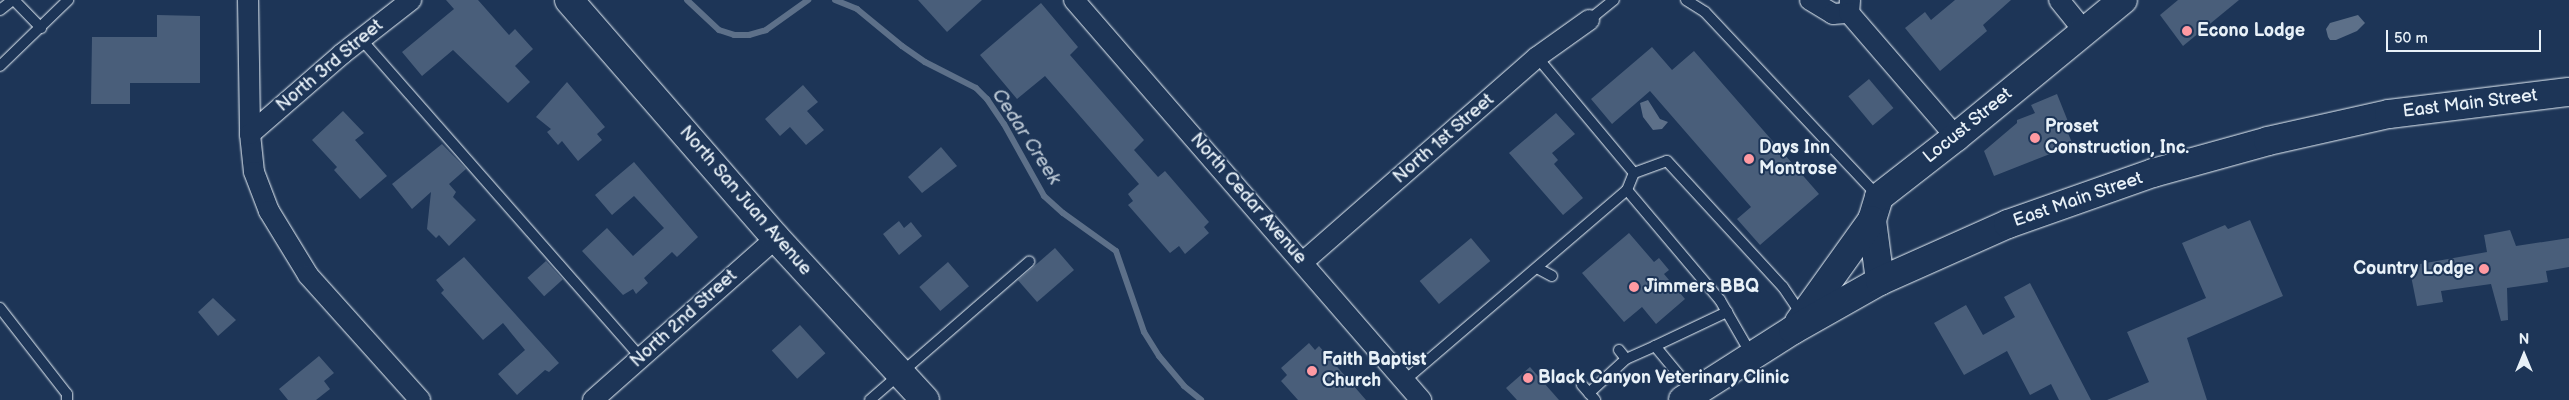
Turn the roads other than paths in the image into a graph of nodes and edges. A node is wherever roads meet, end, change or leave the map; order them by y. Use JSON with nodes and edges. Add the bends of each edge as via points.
{"nodes":[{"id":1,"x":13,"y":0,"type":"edge"},
{"id":2,"x":68,"y":0,"type":"edge"},
{"id":3,"x":248,"y":0,"type":"edge"},
{"id":4,"x":411,"y":0,"type":"edge"},
{"id":5,"x":569,"y":0,"type":"edge"},
{"id":6,"x":1074,"y":0,"type":"edge"},
{"id":7,"x":1614,"y":0,"type":"edge"},
{"id":8,"x":1686,"y":0,"type":"edge"},
{"id":9,"x":1810,"y":0,"type":"edge"},
{"id":10,"x":2059,"y":0,"type":"edge"},
{"id":11,"x":2123,"y":0,"type":"edge"},
{"id":12,"x":1850,"y":7,"type":"edge"},
{"id":13,"x":0,"y":10,"type":"edge"},
{"id":14,"x":1589,"y":20,"type":"joint"},
{"id":15,"x":41,"y":28,"type":"junction"},
{"id":16,"x":2084,"y":31,"type":"junction"},
{"id":17,"x":361,"y":39,"type":"junction"},
{"id":18,"x":1538,"y":57,"type":"junction"},
{"id":19,"x":0,"y":66,"type":"edge"},
{"id":20,"x":2569,"y":92,"type":"edge"},
{"id":21,"x":250,"y":134,"type":"junction"},
{"id":22,"x":1956,"y":137,"type":"junction"},
{"id":23,"x":1634,"y":173,"type":"junction"},
{"id":24,"x":1627,"y":190,"type":"junction"},
{"id":25,"x":1875,"y":208,"type":"junction"},
{"id":26,"x":776,"y":238,"type":"junction"},
{"id":27,"x":1029,"y":262,"type":"dead end"},
{"id":28,"x":1303,"y":262,"type":"junction"},
{"id":29,"x":1537,"y":268,"type":"junction"},
{"id":30,"x":1552,"y":276,"type":"dead end"},
{"id":31,"x":1880,"y":281,"type":"junction"},
{"id":32,"x":1515,"y":287,"type":"junction"},
{"id":33,"x":1517,"y":299,"type":"dead end"},
{"id":34,"x":0,"y":308,"type":"edge"},
{"id":35,"x":1727,"y":312,"type":"junction"},
{"id":36,"x":1798,"y":323,"type":"junction"},
{"id":37,"x":1655,"y":346,"type":"junction"},
{"id":38,"x":1619,"y":350,"type":"dead end"},
{"id":39,"x":1752,"y":356,"type":"junction"},
{"id":40,"x":640,"y":358,"type":"junction"},
{"id":41,"x":1626,"y":359,"type":"junction"},
{"id":42,"x":900,"y":374,"type":"junction"},
{"id":43,"x":1404,"y":381,"type":"junction"},
{"id":44,"x":1589,"y":393,"type":"edge"},
{"id":45,"x":1692,"y":397,"type":"edge"},
{"id":46,"x":67,"y":400,"type":"edge"},
{"id":47,"x":420,"y":400,"type":"edge"},
{"id":48,"x":593,"y":400,"type":"edge"},
{"id":49,"x":870,"y":400,"type":"edge"},
{"id":50,"x":925,"y":400,"type":"edge"},
{"id":51,"x":1421,"y":400,"type":"edge"}],
"edges":[{"from":1,"to":13,"type":"lane"},
{"from":1,"to":15,"type":"lane"},
{"from":2,"to":15,"type":"lane"},
{"from":3,"to":21,"type":"street"},
{"from":4,"to":17,"type":"street","name":"North 3rd Street"},
{"from":5,"to":26,"type":"main road","name":"North San Juan Avenue"},
{"from":6,"to":28,"type":"street","name":"North Cedar Avenue"},
{"from":7,"to":14,"type":"lane"},
{"from":8,"to":25,"type":"lane","via":[[1706,12]]},
{"from":9,"to":12,"type":"street","via":[[1833,14]]},
{"from":10,"to":16,"type":"street"},
{"from":11,"to":16,"type":"main road","name":"Locust Street"},
{"from":12,"to":22,"type":"street"},
{"from":14,"to":18,"type":"street","name":"North 1st Street"},
{"from":15,"to":19,"type":"lane"},
{"from":16,"to":22,"type":"main road","name":"Locust Street"},
{"from":17,"to":21,"type":"street","name":"North 3rd Street"},
{"from":17,"to":40,"type":"lane"},
{"from":18,"to":23,"type":"lane"},
{"from":18,"to":28,"type":"street","name":"North 1st Street"},
{"from":20,"to":31,"type":"main road","name":"East Main Street","via":[[2389,114],[2268,141],[2153,174],[2008,224]]},
{"from":21,"to":47,"type":"street","via":[[254,172],[269,211],[308,275]]},
{"from":22,"to":25,"type":"main road","name":"Locust Street"},
{"from":23,"to":24,"type":"lane"},
{"from":23,"to":36,"type":"lane","via":[[1667,161],[1783,287]]},
{"from":24,"to":29,"type":"lane"},
{"from":24,"to":35,"type":"lane"},
{"from":25,"to":31,"type":"main road"},
{"from":25,"to":36,"type":"main road","name":"Locust Street"},
{"from":26,"to":40,"type":"street","name":"North 2nd Street"},
{"from":26,"to":42,"type":"main road","name":"North San Juan Avenue"},
{"from":27,"to":42,"type":"lane"},
{"from":28,"to":43,"type":"street","name":"North Cedar Avenue"},
{"from":29,"to":30,"type":"lane"},
{"from":29,"to":32,"type":"lane"},
{"from":31,"to":36,"type":"main road","name":"East Main Street"},
{"from":32,"to":33,"type":"lane"},
{"from":32,"to":43,"type":"lane"},
{"from":34,"to":46,"type":"lane","via":[[66,394]]},
{"from":35,"to":37,"type":"lane"},
{"from":35,"to":39,"type":"lane"},
{"from":36,"to":39,"type":"main road","name":"East Main Street"},
{"from":37,"to":41,"type":"lane"},
{"from":37,"to":45,"type":"lane"},
{"from":38,"to":41,"type":"lane"},
{"from":39,"to":45,"type":"main road","name":"East Main Street"},
{"from":40,"to":48,"type":"street","name":"North 2nd Street"},
{"from":41,"to":44,"type":"lane"},
{"from":42,"to":49,"type":"lane"},
{"from":42,"to":50,"type":"main road","name":"North San Juan Avenue"},
{"from":43,"to":51,"type":"street","name":"North Cedar Avenue"}]}
